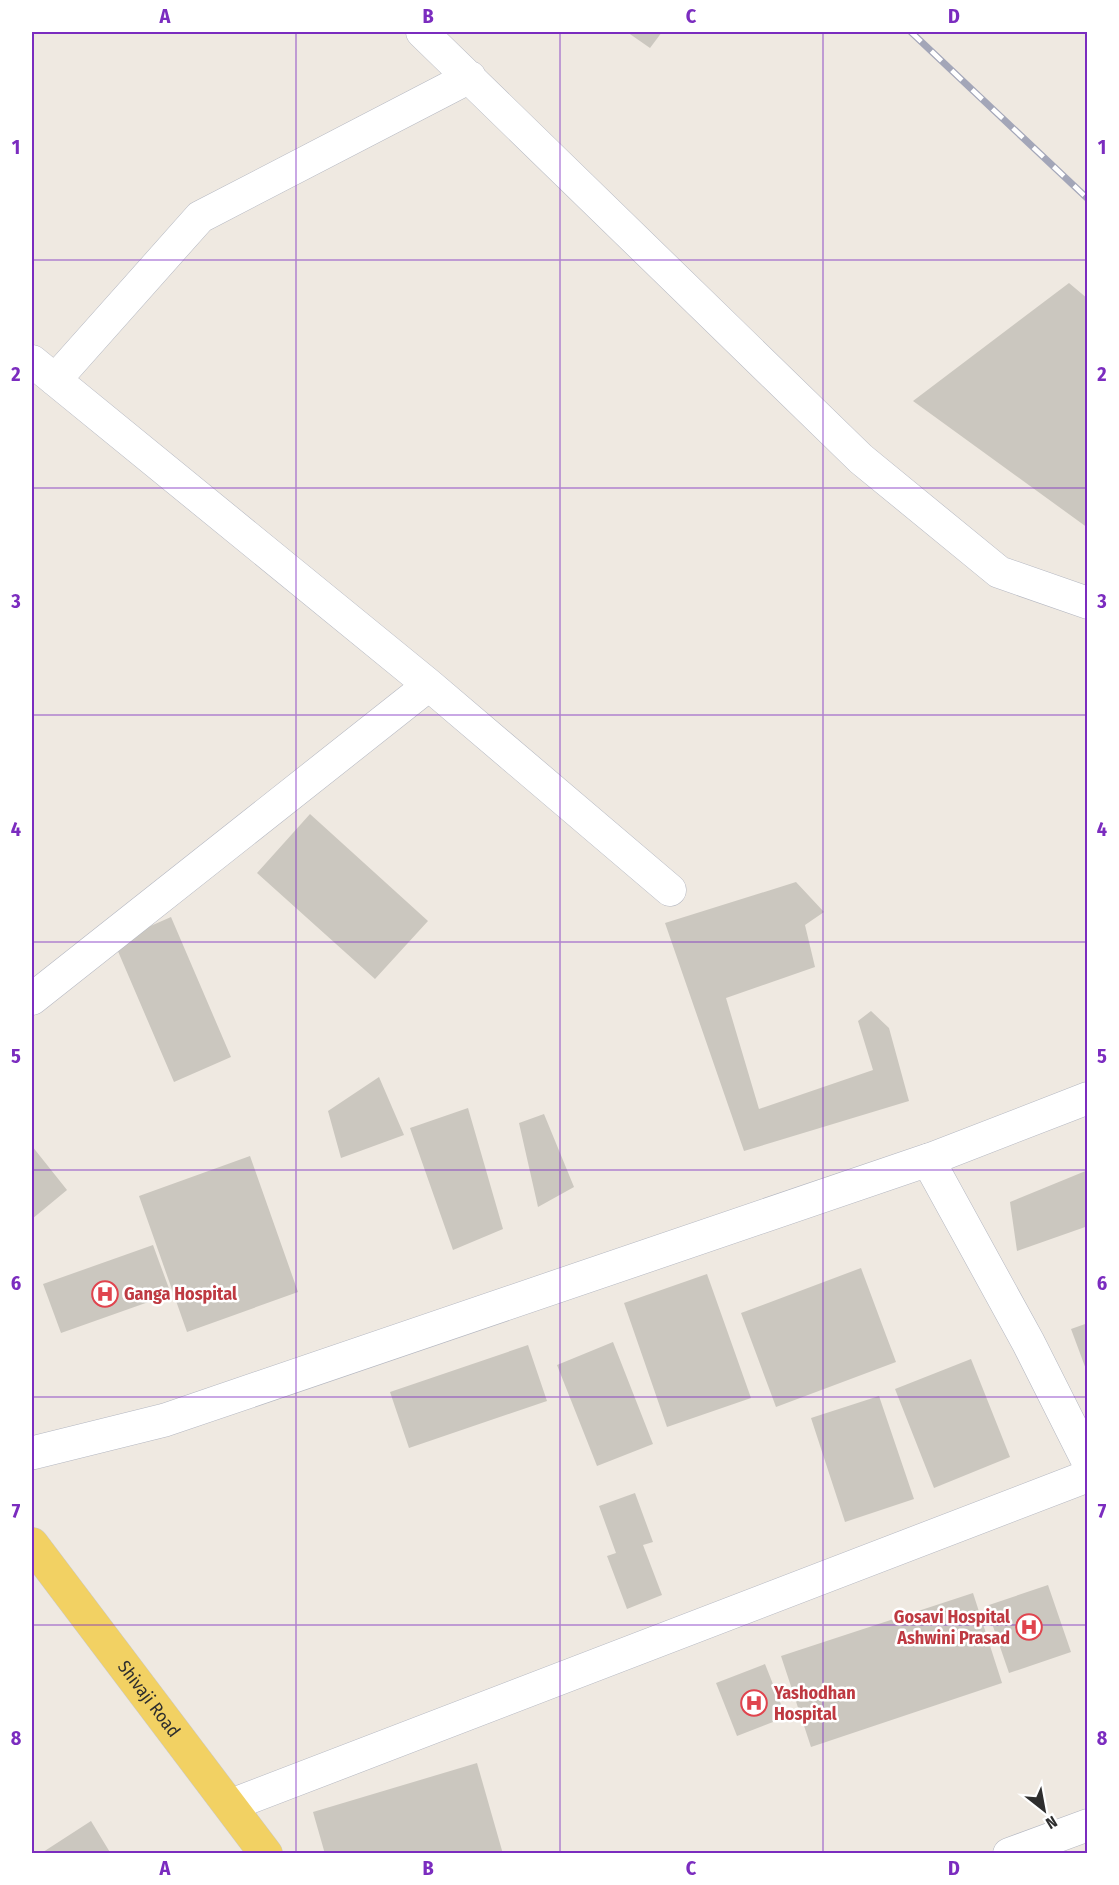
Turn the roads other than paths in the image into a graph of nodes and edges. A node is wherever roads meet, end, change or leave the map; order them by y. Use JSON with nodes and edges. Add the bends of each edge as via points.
{"nodes":[{"id":1,"x":422,"y":32,"type":"edge"},
{"id":2,"x":470,"y":77,"type":"junction"},
{"id":3,"x":43,"y":370,"type":"edge"},
{"id":4,"x":1088,"y":603,"type":"edge"},
{"id":5,"x":429,"y":686,"type":"junction"},
{"id":6,"x":670,"y":890,"type":"dead end"},
{"id":7,"x":32,"y":999,"type":"edge"},
{"id":8,"x":1088,"y":1098,"type":"edge"},
{"id":9,"x":927,"y":1160,"type":"junction"},
{"id":10,"x":32,"y":1453,"type":"edge"},
{"id":11,"x":1088,"y":1461,"type":"edge"},
{"id":12,"x":1088,"y":1476,"type":"edge"},
{"id":13,"x":32,"y":1544,"type":"edge"},
{"id":14,"x":231,"y":1805,"type":"junction"},
{"id":15,"x":1088,"y":1826,"type":"edge"},
{"id":16,"x":266,"y":1854,"type":"edge"},
{"id":17,"x":1009,"y":1854,"type":"edge"}],
"edges":[{"from":1,"to":2,"type":"street"},
{"from":2,"to":3,"type":"street","via":[[200,217]]},
{"from":2,"to":4,"type":"street","via":[[861,459],[999,572]]},
{"from":3,"to":5,"type":"street"},
{"from":5,"to":6,"type":"street"},
{"from":5,"to":7,"type":"street"},
{"from":8,"to":9,"type":"street"},
{"from":9,"to":10,"type":"main road","via":[[165,1420]]},
{"from":9,"to":11,"type":"main road","via":[[1028,1342]]},
{"from":12,"to":14,"type":"street"},
{"from":13,"to":14,"type":"main road","name":"Shivaji Road"},
{"from":14,"to":16,"type":"main road","name":"Shivaji Road"},
{"from":15,"to":17,"type":"street"}]}
